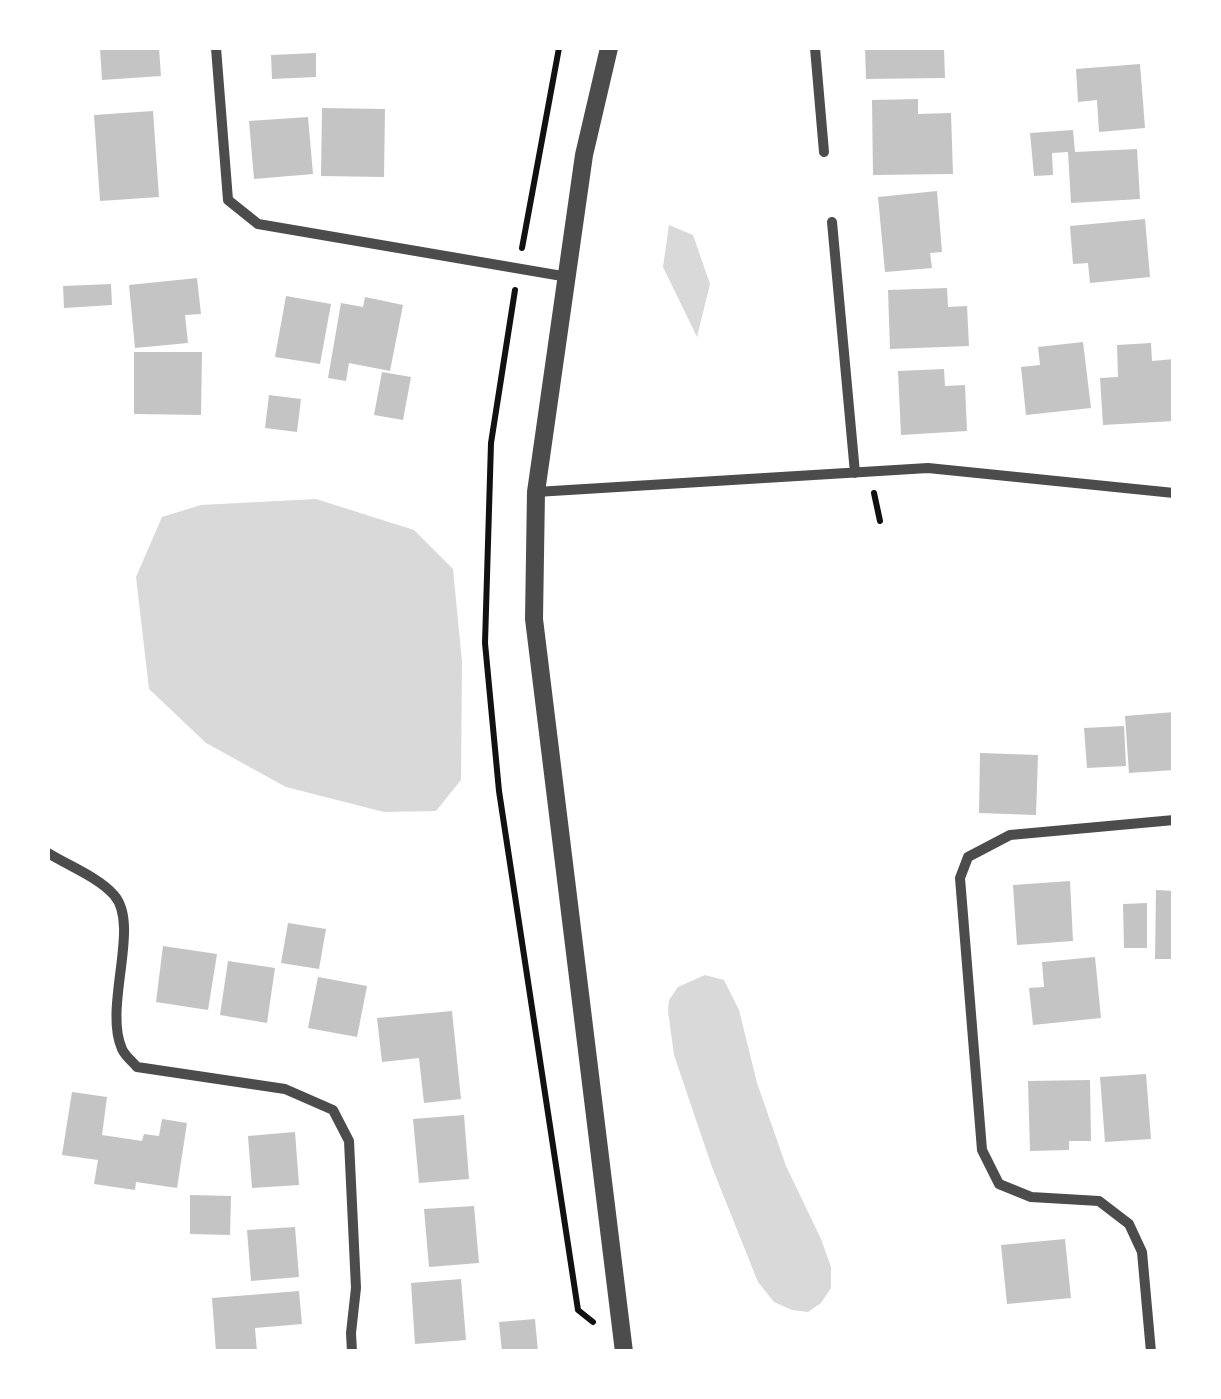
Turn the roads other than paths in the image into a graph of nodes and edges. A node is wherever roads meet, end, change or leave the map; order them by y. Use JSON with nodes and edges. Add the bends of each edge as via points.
{"nodes":[{"id":1,"x":216,"y":48,"type":"edge"},
{"id":2,"x":608,"y":48,"type":"edge"},
{"id":3,"x":816,"y":48,"type":"edge"},
{"id":4,"x":824,"y":152,"type":"dead end"},
{"id":5,"x":832,"y":222,"type":"dead end"},
{"id":6,"x":568,"y":277,"type":"junction"},
{"id":7,"x":855,"y":473,"type":"junction"},
{"id":8,"x":536,"y":492,"type":"junction"},
{"id":9,"x":1174,"y":493,"type":"edge"},
{"id":10,"x":1174,"y":820,"type":"edge"},
{"id":11,"x":48,"y":854,"type":"edge"},
{"id":12,"x":352,"y":1352,"type":"edge"},
{"id":13,"x":624,"y":1352,"type":"edge"},
{"id":14,"x":1150,"y":1352,"type":"edge"}],
"edges":[{"from":1,"to":6,"type":"street","via":[[228,200],[258,224]]},
{"from":2,"to":6,"type":"street","via":[[584,155]]},
{"from":3,"to":4,"type":"street"},
{"from":5,"to":7,"type":"street"},
{"from":6,"to":8,"type":"street"},
{"from":7,"to":8,"type":"street"},
{"from":7,"to":9,"type":"street","via":[[928,468]]},
{"from":8,"to":13,"type":"street","via":[[534,618]]},
{"from":10,"to":14,"type":"street","via":[[1010,835],[968,856],[960,878],[982,1150],[1000,1184],[1030,1197],[1099,1201],[1129,1224],[1142,1252]]},
{"from":11,"to":12,"type":"street","via":[[118,899],[125,922],[117,1029],[123,1052],[138,1067],[286,1089],[332,1110],[349,1140]]}]}
